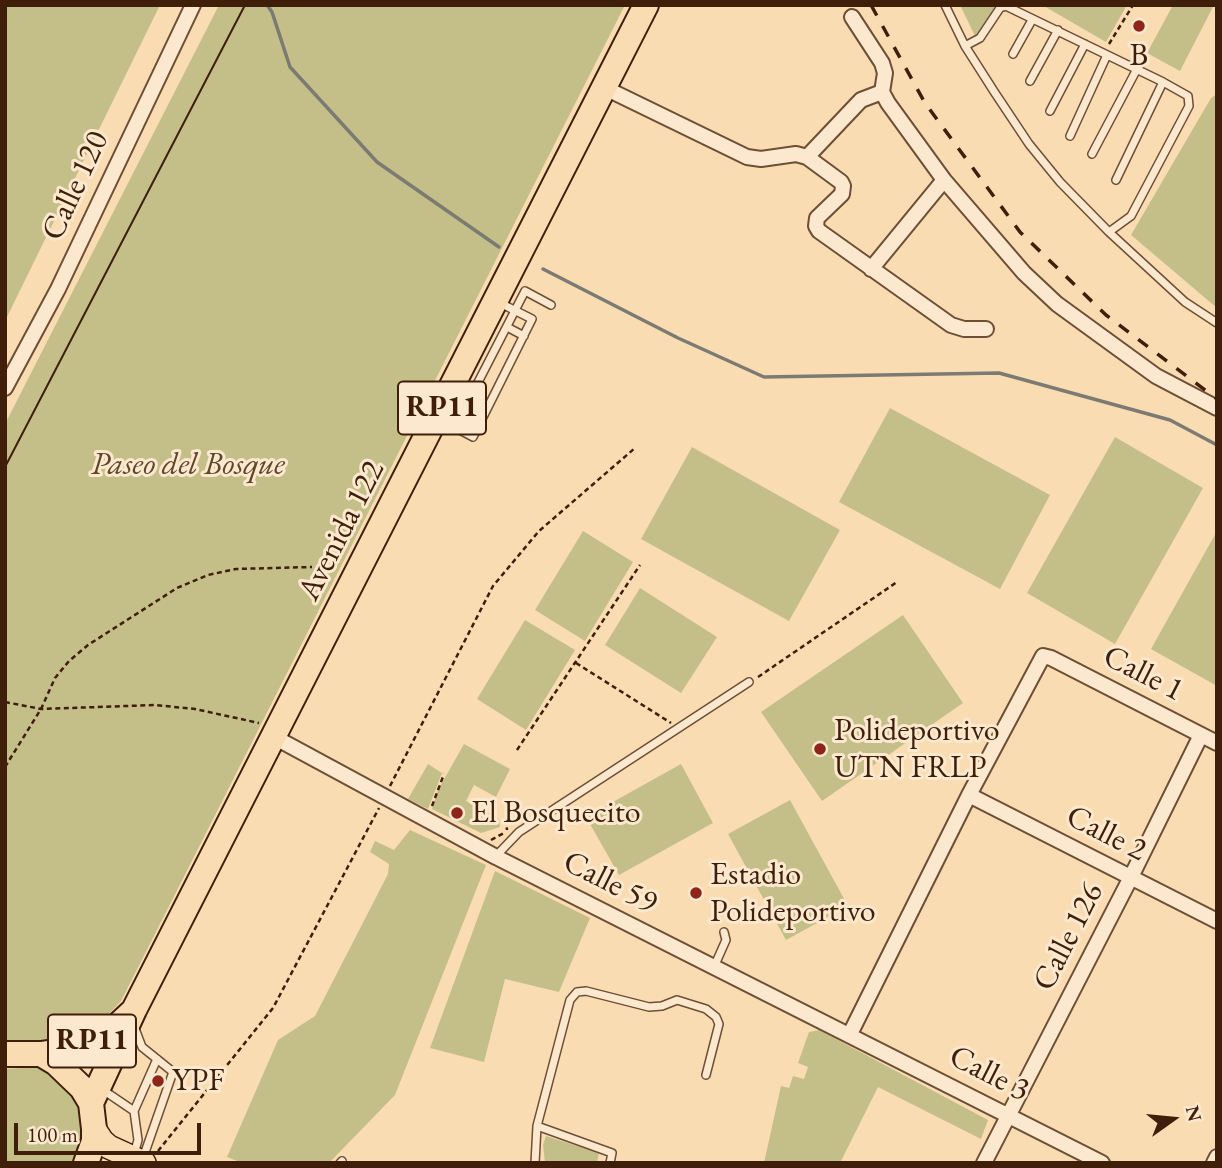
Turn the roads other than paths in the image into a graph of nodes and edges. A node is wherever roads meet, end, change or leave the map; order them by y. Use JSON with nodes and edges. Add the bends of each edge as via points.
{"nodes":[{"id":1,"x":193,"y":5,"type":"edge"},
{"id":2,"x":646,"y":5,"type":"edge"},
{"id":3,"x":945,"y":5,"type":"edge"},
{"id":4,"x":852,"y":17,"type":"dead end"},
{"id":5,"x":1032,"y":20,"type":"junction"},
{"id":6,"x":1058,"y":30,"type":"junction"},
{"id":7,"x":1085,"y":44,"type":"junction"},
{"id":8,"x":965,"y":46,"type":"junction"},
{"id":9,"x":1013,"y":54,"type":"dead end"},
{"id":10,"x":1107,"y":55,"type":"junction"},
{"id":11,"x":1136,"y":69,"type":"junction"},
{"id":12,"x":1030,"y":81,"type":"dead end"},
{"id":13,"x":1163,"y":82,"type":"junction"},
{"id":14,"x":605,"y":88,"type":"junction"},
{"id":15,"x":882,"y":92,"type":"junction"},
{"id":16,"x":1050,"y":111,"type":"dead end"},
{"id":17,"x":1070,"y":136,"type":"dead end"},
{"id":18,"x":1093,"y":155,"type":"dead end"},
{"id":19,"x":807,"y":157,"type":"junction"},
{"id":20,"x":944,"y":180,"type":"junction"},
{"id":21,"x":1116,"y":180,"type":"dead end"},
{"id":22,"x":1109,"y":232,"type":"junction"},
{"id":23,"x":872,"y":269,"type":"junction"},
{"id":24,"x":551,"y":305,"type":"dead end"},
{"id":25,"x":506,"y":306,"type":"junction"},
{"id":26,"x":1217,"y":323,"type":"edge"},
{"id":27,"x":506,"y":327,"type":"junction"},
{"id":28,"x":986,"y":329,"type":"dead end"},
{"id":29,"x":524,"y":336,"type":"junction"},
{"id":30,"x":5,"y":388,"type":"edge"},
{"id":31,"x":1217,"y":408,"type":"edge"},
{"id":32,"x":451,"y":421,"type":"junction"},
{"id":33,"x":749,"y":682,"type":"road end"},
{"id":34,"x":276,"y":733,"type":"junction"},
{"id":35,"x":1201,"y":735,"type":"junction"},
{"id":36,"x":1217,"y":743,"type":"edge"},
{"id":37,"x":969,"y":795,"type":"junction"},
{"id":38,"x":496,"y":857,"type":"junction"},
{"id":39,"x":1130,"y":879,"type":"junction"},
{"id":40,"x":1217,"y":921,"type":"edge"},
{"id":41,"x":723,"y":932,"type":"dead end"},
{"id":42,"x":714,"y":967,"type":"junction"},
{"id":43,"x":133,"y":1014,"type":"junction"},
{"id":44,"x":850,"y":1034,"type":"junction"},
{"id":45,"x":5,"y":1054,"type":"edge"},
{"id":46,"x":41,"y":1054,"type":"junction"},
{"id":47,"x":157,"y":1059,"type":"junction"},
{"id":48,"x":706,"y":1075,"type":"dead end"},
{"id":49,"x":95,"y":1095,"type":"junction"},
{"id":50,"x":134,"y":1111,"type":"junction"},
{"id":51,"x":1008,"y":1115,"type":"junction"},
{"id":52,"x":538,"y":1126,"type":"junction"},
{"id":53,"x":94,"y":1129,"type":"junction"},
{"id":54,"x":1217,"y":1157,"type":"edge"},
{"id":55,"x":143,"y":1160,"type":"edge"},
{"id":56,"x":86,"y":1163,"type":"edge"},
{"id":57,"x":537,"y":1163,"type":"edge"},
{"id":58,"x":610,"y":1163,"type":"edge"},
{"id":59,"x":984,"y":1163,"type":"edge"},
{"id":60,"x":1102,"y":1163,"type":"edge"},
{"id":61,"x":1214,"y":1163,"type":"edge"}],
"edges":[{"from":1,"to":30,"type":"street","name":"Calle 120","via":[[58,289]]},
{"from":2,"to":14,"type":"highway","name":"Avenida 122","number":"RP11"},
{"from":3,"to":8,"type":"lane"},
{"from":4,"to":15,"type":"street","via":[[882,63]]},
{"from":5,"to":6,"type":"lane"},
{"from":5,"to":8,"type":"lane","via":[[1003,6],[979,38]]},
{"from":5,"to":9,"type":"lane"},
{"from":6,"to":7,"type":"lane"},
{"from":6,"to":12,"type":"lane"},
{"from":7,"to":10,"type":"lane"},
{"from":7,"to":16,"type":"lane"},
{"from":8,"to":22,"type":"lane","via":[[1029,144]]},
{"from":10,"to":11,"type":"lane"},
{"from":10,"to":17,"type":"lane"},
{"from":11,"to":13,"type":"lane"},
{"from":11,"to":18,"type":"lane"},
{"from":13,"to":21,"type":"lane"},
{"from":13,"to":22,"type":"lane","via":[[1188,96],[1189,106],[1131,216]]},
{"from":14,"to":19,"type":"street","via":[[747,157]]},
{"from":14,"to":25,"type":"highway","name":"Avenida 122","number":"RP11"},
{"from":15,"to":19,"type":"street","via":[[861,100]]},
{"from":15,"to":20,"type":"street"},
{"from":19,"to":23,"type":"street","via":[[844,186],[842,194],[817,218],[816,226]]},
{"from":20,"to":23,"type":"street"},
{"from":20,"to":31,"type":"street","via":[[1024,274],[1057,304],[1156,376]]},
{"from":22,"to":26,"type":"lane","via":[[1185,302]]},
{"from":23,"to":28,"type":"street","via":[[951,325]]},
{"from":24,"to":25,"type":"lane","via":[[525,291]]},
{"from":25,"to":27,"type":"lane"},
{"from":25,"to":29,"type":"lane","via":[[532,319]]},
{"from":25,"to":32,"type":"highway","name":"Avenida 122","number":"RP11"},
{"from":27,"to":29,"type":"lane"},
{"from":27,"to":32,"type":"lane"},
{"from":29,"to":32,"type":"lane","via":[[478,428]]},
{"from":32,"to":34,"type":"highway","name":"Avenida 122","number":"RP11"},
{"from":33,"to":38,"type":"lane","via":[[519,832]]},
{"from":34,"to":38,"type":"street","name":"Calle 59","via":[[384,798]]},
{"from":34,"to":43,"type":"highway","name":"Avenida 122","number":"RP11"},
{"from":35,"to":36,"type":"street","name":"Calle 1"},
{"from":35,"to":37,"type":"street","name":"Calle 1","via":[[1043,656]]},
{"from":35,"to":39,"type":"street","name":"Calle 126"},
{"from":37,"to":39,"type":"street","name":"Calle 2"},
{"from":37,"to":44,"type":"street"},
{"from":38,"to":42,"type":"street","name":"Calle 59"},
{"from":39,"to":40,"type":"street","name":"Calle 2"},
{"from":39,"to":51,"type":"street","name":"Calle 126"},
{"from":41,"to":42,"type":"lane","via":[[726,940]]},
{"from":42,"to":44,"type":"street","name":"Calle 59"},
{"from":43,"to":46,"type":"highway","name":"Avenida 122","number":"RP11","via":[[92,1041]]},
{"from":43,"to":47,"type":"lane","via":[[142,1047]]},
{"from":43,"to":49,"type":"highway","name":"Avenida 122","number":"RP11"},
{"from":44,"to":51,"type":"street","name":"Calle 3"},
{"from":45,"to":46,"type":"highway","number":"RP11"},
{"from":46,"to":49,"type":"highway","number":"RP11"},
{"from":47,"to":50,"type":"lane"},
{"from":47,"to":55,"type":"lane","via":[[173,1072]]},
{"from":48,"to":52,"type":"lane","via":[[719,1024],[706,1009],[677,1000],[649,1007],[586,990],[577,992],[570,1000]]},
{"from":49,"to":50,"type":"lane"},
{"from":49,"to":53,"type":"highway","number":"RP11"},
{"from":50,"to":55,"type":"lane"},
{"from":51,"to":59,"type":"street","name":"Calle 126"},
{"from":51,"to":60,"type":"street","name":"Calle 3"},
{"from":52,"to":57,"type":"lane"},
{"from":52,"to":58,"type":"lane","via":[[612,1153]]},
{"from":53,"to":55,"type":"main road","via":[[109,1147]]},
{"from":53,"to":56,"type":"highway","number":"RP11"},
{"from":54,"to":61,"type":"street"}]}
